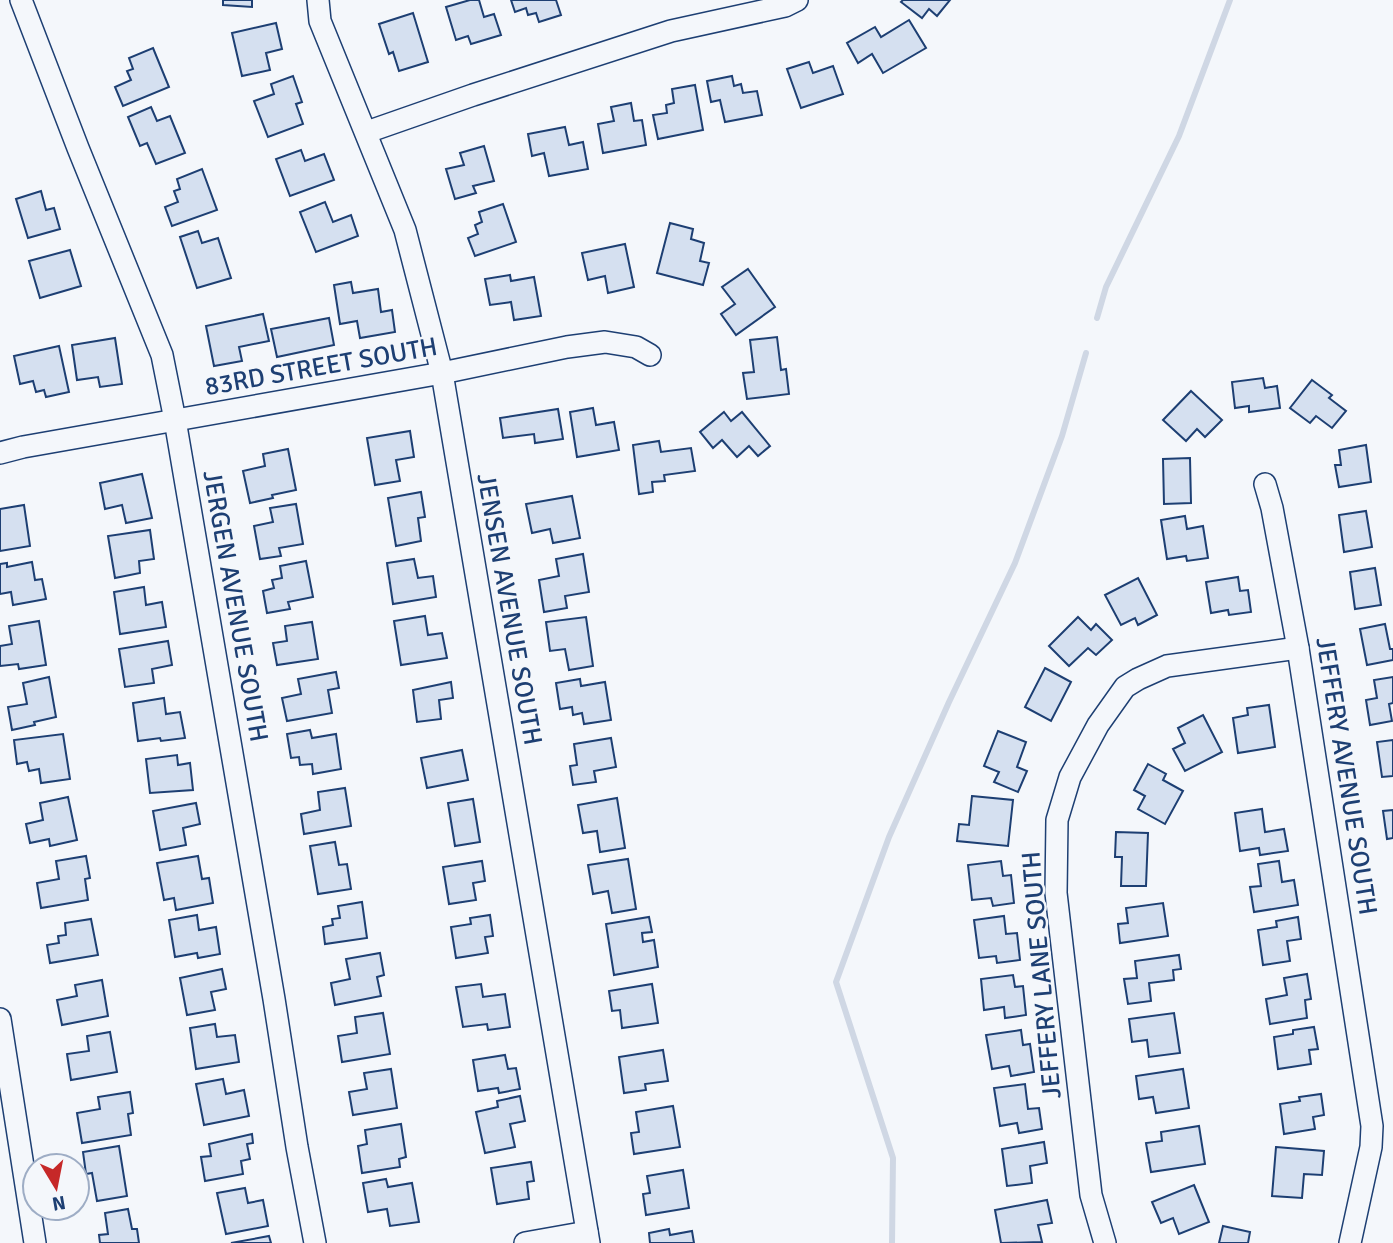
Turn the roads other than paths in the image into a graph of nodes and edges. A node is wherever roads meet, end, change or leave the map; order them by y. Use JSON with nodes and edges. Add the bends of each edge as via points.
{"nodes":[{"id":1,"x":21,"y":0,"type":"edge"},
{"id":2,"x":318,"y":0,"type":"edge"},
{"id":3,"x":797,"y":0,"type":"edge"},
{"id":4,"x":367,"y":132,"type":"junction"},
{"id":5,"x":650,"y":355,"type":"dead end"},
{"id":6,"x":442,"y":373,"type":"junction"},
{"id":7,"x":175,"y":420,"type":"junction"},
{"id":8,"x":0,"y":453,"type":"edge"},
{"id":9,"x":1265,"y":484,"type":"dead end"},
{"id":10,"x":1298,"y":648,"type":"junction"},
{"id":11,"x":0,"y":1019,"type":"edge"},
{"id":12,"x":588,"y":1238,"type":"edge"},
{"id":13,"x":35,"y":1243,"type":"edge"},
{"id":14,"x":315,"y":1243,"type":"edge"},
{"id":15,"x":525,"y":1243,"type":"edge"},
{"id":16,"x":1105,"y":1243,"type":"edge"},
{"id":17,"x":1350,"y":1243,"type":"edge"}],
"edges":[{"from":1,"to":7,"type":"street","name":"JERGEN AVENUE SOUTH","via":[[162,355]]},
{"from":2,"to":4,"type":"street","name":"JENSEN AVENUE SOUTH","via":[[320,21]]},
{"from":3,"to":4,"type":"street","via":[[671,31]]},
{"from":4,"to":6,"type":"street","name":"JENSEN AVENUE SOUTH","via":[[405,230]]},
{"from":5,"to":6,"type":"street","name":"83RD STREET SOUTH","via":[[636,347],[605,342]]},
{"from":6,"to":7,"type":"street","name":"83RD STREET SOUTH"},
{"from":6,"to":12,"type":"street","name":"JENSEN AVENUE SOUTH"},
{"from":7,"to":8,"type":"street","name":"83RD STREET SOUTH"},
{"from":7,"to":14,"type":"street","name":"JERGEN AVENUE SOUTH"},
{"from":9,"to":10,"type":"street","name":"JEFFERY AVENUE SOUTH"},
{"from":10,"to":16,"type":"street","name":"JEFFERY LANE SOUTH","via":[[1167,666],[1138,679],[1125,687],[1098,725],[1070,777],[1057,820],[1056,893],[1091,1195]]},
{"from":10,"to":17,"type":"street","name":"JEFFERY AVENUE SOUTH","via":[[1372,1126]]},
{"from":11,"to":13,"type":"street"},
{"from":12,"to":15,"type":"street"}]}
